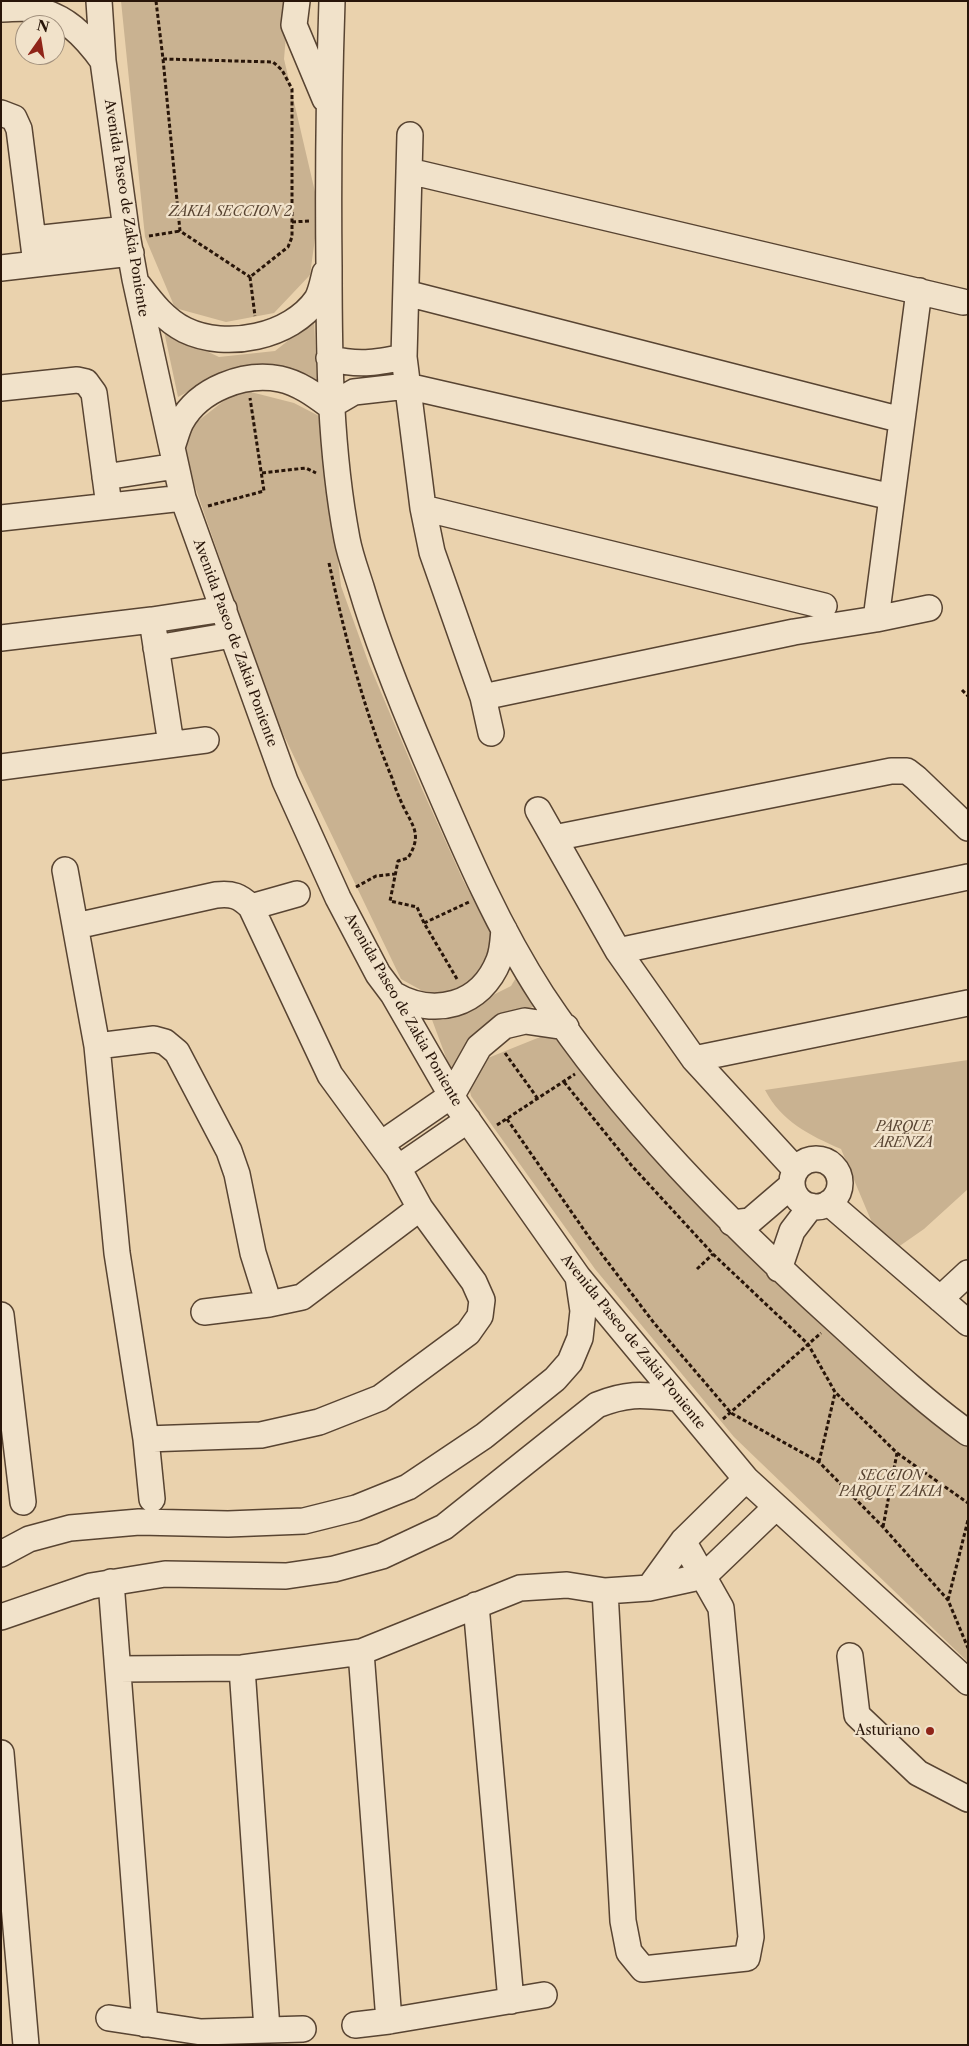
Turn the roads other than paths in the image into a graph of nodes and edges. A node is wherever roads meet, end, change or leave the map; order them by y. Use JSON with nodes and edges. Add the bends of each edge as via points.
{"nodes":[{"id":1,"x":99,"y":1,"type":"edge"},
{"id":2,"x":297,"y":1,"type":"edge"},
{"id":3,"x":332,"y":1,"type":"edge"},
{"id":4,"x":1,"y":9,"type":"edge"},
{"id":5,"x":103,"y":61,"type":"junction"},
{"id":6,"x":329,"y":108,"type":"junction"},
{"id":7,"x":1,"y":113,"type":"edge"},
{"id":8,"x":410,"y":135,"type":"dead end"},
{"id":9,"x":409,"y":171,"type":"junction"},
{"id":10,"x":126,"y":229,"type":"junction"},
{"id":11,"x":34,"y":239,"type":"junction"},
{"id":12,"x":131,"y":254,"type":"junction"},
{"id":13,"x":329,"y":261,"type":"junction"},
{"id":14,"x":36,"y":264,"type":"junction"},
{"id":15,"x":1,"y":268,"type":"edge"},
{"id":16,"x":135,"y":280,"type":"junction"},
{"id":17,"x":919,"y":291,"type":"junction"},
{"id":18,"x":406,"y":293,"type":"junction"},
{"id":19,"x":963,"y":302,"type":"dead end"},
{"id":20,"x":404,"y":356,"type":"junction"},
{"id":21,"x":329,"y":358,"type":"junction"},
{"id":22,"x":407,"y":386,"type":"junction"},
{"id":23,"x":1,"y":388,"type":"edge"},
{"id":24,"x":330,"y":406,"type":"junction"},
{"id":25,"x":902,"y":420,"type":"junction"},
{"id":26,"x":174,"y":457,"type":"junction"},
{"id":27,"x":105,"y":477,"type":"junction"},
{"id":28,"x":892,"y":497,"type":"junction"},
{"id":29,"x":183,"y":498,"type":"junction"},
{"id":30,"x":109,"y":506,"type":"junction"},
{"id":31,"x":423,"y":508,"type":"junction"},
{"id":32,"x":1,"y":518,"type":"edge"},
{"id":33,"x":800,"y":600,"type":"junction"},
{"id":34,"x":824,"y":606,"type":"dead end"},
{"id":35,"x":929,"y":608,"type":"dead end"},
{"id":36,"x":224,"y":609,"type":"junction"},
{"id":37,"x":876,"y":619,"type":"junction"},
{"id":38,"x":152,"y":620,"type":"junction"},
{"id":39,"x":794,"y":632,"type":"junction"},
{"id":40,"x":232,"y":634,"type":"junction"},
{"id":41,"x":1,"y":638,"type":"edge"},
{"id":42,"x":156,"y":648,"type":"junction"},
{"id":43,"x":483,"y":696,"type":"junction"},
{"id":44,"x":491,"y":733,"type":"dead end"},
{"id":45,"x":206,"y":740,"type":"dead end"},
{"id":46,"x":171,"y":744,"type":"junction"},
{"id":47,"x":1,"y":767,"type":"edge"},
{"id":48,"x":538,"y":810,"type":"dead end"},
{"id":49,"x":968,"y":828,"type":"edge"},
{"id":50,"x":554,"y":838,"type":"junction"},
{"id":51,"x":65,"y":870,"type":"dead end"},
{"id":52,"x":968,"y":876,"type":"edge"},
{"id":53,"x":297,"y":894,"type":"dead end"},
{"id":54,"x":251,"y":907,"type":"junction"},
{"id":55,"x":76,"y":926,"type":"junction"},
{"id":56,"x":504,"y":929,"type":"junction"},
{"id":57,"x":618,"y":952,"type":"junction"},
{"id":58,"x":394,"y":994,"type":"junction"},
{"id":59,"x":968,"y":1003,"type":"edge"},
{"id":60,"x":566,"y":1027,"type":"junction"},
{"id":61,"x":97,"y":1046,"type":"junction"},
{"id":62,"x":694,"y":1059,"type":"junction"},
{"id":63,"x":452,"y":1095,"type":"junction"},
{"id":64,"x":474,"y":1128,"type":"junction"},
{"id":65,"x":381,"y":1144,"type":"junction"},
{"id":66,"x":398,"y":1168,"type":"junction"},
{"id":67,"x":794,"y":1177,"type":"junction"},
{"id":68,"x":820,"y":1205,"type":"junction"},
{"id":69,"x":420,"y":1208,"type":"junction"},
{"id":70,"x":732,"y":1223,"type":"junction"},
{"id":71,"x":779,"y":1269,"type":"junction"},
{"id":72,"x":968,"y":1273,"type":"edge"},
{"id":73,"x":578,"y":1277,"type":"junction"},
{"id":74,"x":940,"y":1300,"type":"junction"},
{"id":75,"x":269,"y":1304,"type":"junction"},
{"id":76,"x":204,"y":1312,"type":"dead end"},
{"id":77,"x":1,"y":1315,"type":"edge"},
{"id":78,"x":968,"y":1323,"type":"edge"},
{"id":79,"x":677,"y":1398,"type":"junction"},
{"id":80,"x":968,"y":1433,"type":"edge"},
{"id":81,"x":146,"y":1439,"type":"junction"},
{"id":82,"x":746,"y":1479,"type":"junction"},
{"id":83,"x":152,"y":1499,"type":"dead end"},
{"id":84,"x":23,"y":1502,"type":"dead end"},
{"id":85,"x":776,"y":1507,"type":"junction"},
{"id":86,"x":683,"y":1541,"type":"junction"},
{"id":87,"x":1,"y":1554,"type":"edge"},
{"id":88,"x":704,"y":1576,"type":"junction"},
{"id":89,"x":111,"y":1582,"type":"junction"},
{"id":90,"x":649,"y":1588,"type":"junction"},
{"id":91,"x":605,"y":1591,"type":"junction"},
{"id":92,"x":476,"y":1605,"type":"junction"},
{"id":93,"x":1,"y":1617,"type":"edge"},
{"id":94,"x":361,"y":1652,"type":"junction"},
{"id":95,"x":850,"y":1656,"type":"dead end"},
{"id":96,"x":242,"y":1668,"type":"junction"},
{"id":97,"x":119,"y":1669,"type":"junction"},
{"id":98,"x":968,"y":1682,"type":"edge"},
{"id":99,"x":1,"y":1753,"type":"edge"},
{"id":100,"x":968,"y":1800,"type":"edge"},
{"id":101,"x":7,"y":1887,"type":"edge"},
{"id":102,"x":544,"y":1996,"type":"dead end"},
{"id":103,"x":511,"y":2001,"type":"junction"},
{"id":104,"x":109,"y":2018,"type":"dead end"},
{"id":105,"x":389,"y":2021,"type":"junction"},
{"id":106,"x":145,"y":2024,"type":"junction"},
{"id":107,"x":355,"y":2025,"type":"dead end"},
{"id":108,"x":267,"y":2029,"type":"junction"},
{"id":109,"x":303,"y":2029,"type":"dead end"},
{"id":110,"x":26,"y":2045,"type":"edge"}],
"edges":[{"from":1,"to":5,"type":"street","name":"Avenida Paseo de Zakia Poniente"},
{"from":2,"to":6,"type":"street","via":[[294,25]]},
{"from":3,"to":6,"type":"street"},
{"from":4,"to":5,"type":"street","via":[[32,9],[66,22],[85,36]]},
{"from":5,"to":10,"type":"street","name":"Avenida Paseo de Zakia Poniente"},
{"from":6,"to":13,"type":"street"},
{"from":7,"to":11,"type":"street","via":[[14,118],[19,129]]},
{"from":8,"to":9,"type":"street"},
{"from":9,"to":17,"type":"street"},
{"from":9,"to":18,"type":"street"},
{"from":10,"to":11,"type":"street"},
{"from":10,"to":12,"type":"street","name":"Avenida Paseo de Zakia Poniente"},
{"from":11,"to":14,"type":"street"},
{"from":12,"to":14,"type":"street"},
{"from":12,"to":16,"type":"street","name":"Avenida Paseo de Zakia Poniente"},
{"from":13,"to":16,"type":"street","via":[[317,298],[291,323],[257,338],[221,340],[186,330],[156,309]]},
{"from":13,"to":21,"type":"street"},
{"from":14,"to":15,"type":"street"},
{"from":16,"to":26,"type":"street","name":"Avenida Paseo de Zakia Poniente"},
{"from":17,"to":19,"type":"street"},
{"from":17,"to":25,"type":"street"},
{"from":18,"to":20,"type":"street"},
{"from":18,"to":25,"type":"street"},
{"from":20,"to":21,"type":"street","via":[[372,364],[350,364]]},
{"from":20,"to":22,"type":"street"},
{"from":21,"to":24,"type":"street"},
{"from":22,"to":24,"type":"street","via":[[354,392]]},
{"from":22,"to":28,"type":"street"},
{"from":22,"to":31,"type":"street"},
{"from":23,"to":27,"type":"street","via":[[76,380],[86,382],[94,393]]},
{"from":24,"to":26,"type":"street","via":[[307,389],[280,379],[247,379],[224,384],[200,400],[182,421]]},
{"from":24,"to":56,"type":"street","via":[[347,542],[372,625],[403,706]]},
{"from":25,"to":28,"type":"street"},
{"from":26,"to":27,"type":"street"},
{"from":26,"to":29,"type":"street","name":"Avenida Paseo de Zakia Poniente"},
{"from":27,"to":30,"type":"street"},
{"from":28,"to":37,"type":"street"},
{"from":29,"to":30,"type":"street"},
{"from":29,"to":36,"type":"street","name":"Avenida Paseo de Zakia Poniente"},
{"from":30,"to":32,"type":"street"},
{"from":31,"to":33,"type":"street"},
{"from":31,"to":43,"type":"street","via":[[432,552]]},
{"from":33,"to":34,"type":"street"},
{"from":33,"to":39,"type":"street"},
{"from":35,"to":37,"type":"street"},
{"from":36,"to":38,"type":"street"},
{"from":36,"to":40,"type":"street","name":"Avenida Paseo de Zakia Poniente"},
{"from":37,"to":39,"type":"street"},
{"from":38,"to":41,"type":"street"},
{"from":38,"to":42,"type":"street"},
{"from":39,"to":43,"type":"street"},
{"from":40,"to":42,"type":"street"},
{"from":40,"to":58,"type":"street","name":"Avenida Paseo de Zakia Poniente","via":[[285,780],[338,898],[378,974]]},
{"from":42,"to":46,"type":"street"},
{"from":43,"to":44,"type":"street"},
{"from":45,"to":46,"type":"street"},
{"from":46,"to":47,"type":"street"},
{"from":48,"to":50,"type":"street"},
{"from":49,"to":50,"type":"street","via":[[907,771],[891,771]]},
{"from":50,"to":57,"type":"street"},
{"from":51,"to":55,"type":"street"},
{"from":52,"to":57,"type":"street"},
{"from":53,"to":54,"type":"street"},
{"from":54,"to":55,"type":"street","via":[[241,897],[229,894]]},
{"from":54,"to":65,"type":"street","via":[[330,1075]]},
{"from":55,"to":61,"type":"street"},
{"from":56,"to":58,"type":"street","via":[[500,960],[487,982],[468,999],[451,1005],[420,1005]]},
{"from":56,"to":60,"type":"street","via":[[542,994]]},
{"from":57,"to":62,"type":"street"},
{"from":58,"to":63,"type":"street","name":"Avenida Paseo de Zakia Poniente"},
{"from":59,"to":62,"type":"street"},
{"from":60,"to":63,"type":"street","via":[[525,1021],[504,1026],[492,1034],[472,1057]]},
{"from":60,"to":70,"type":"street","via":[[638,1120]]},
{"from":61,"to":75,"type":"street","via":[[154,1039],[165,1042],[178,1052],[229,1151],[237,1174],[253,1253]]},
{"from":61,"to":81,"type":"street","via":[[117,1253]]},
{"from":62,"to":67,"type":"street"},
{"from":63,"to":64,"type":"street","name":"Avenida Paseo de Zakia Poniente"},
{"from":63,"to":65,"type":"street"},
{"from":64,"to":66,"type":"street"},
{"from":64,"to":73,"type":"street","name":"Avenida Paseo de Zakia Poniente"},
{"from":65,"to":66,"type":"street"},
{"from":66,"to":69,"type":"street"},
{"from":67,"to":68,"type":"street","via":[[795,1194],[802,1202]]},
{"from":67,"to":68,"type":"street","via":[[802,1163],[821,1159],[830,1163],[840,1178],[840,1188],[836,1196]]},
{"from":67,"to":70,"type":"street","via":[[750,1221]]},
{"from":68,"to":71,"type":"street","via":[[792,1231]]},
{"from":68,"to":74,"type":"street"},
{"from":69,"to":75,"type":"street","via":[[302,1297]]},
{"from":69,"to":81,"type":"street","via":[[474,1282],[482,1300],[480,1316],[468,1333],[380,1398],[319,1422],[261,1435]]},
{"from":70,"to":71,"type":"street"},
{"from":71,"to":80,"type":"street","via":[[928,1404]]},
{"from":72,"to":74,"type":"street"},
{"from":73,"to":79,"type":"street","name":"Avenida Paseo de Zakia Poniente"},
{"from":73,"to":87,"type":"street","via":[[583,1311],[580,1338],[570,1362],[555,1379],[484,1436],[408,1487],[356,1508],[304,1520],[228,1524],[139,1522],[70,1528],[29,1539]]},
{"from":74,"to":78,"type":"street"},
{"from":75,"to":76,"type":"street"},
{"from":77,"to":84,"type":"street"},
{"from":79,"to":82,"type":"street","name":"Avenida Paseo de Zakia Poniente"},
{"from":79,"to":89,"type":"street","via":[[619,1396],[597,1406],[444,1527],[382,1556],[334,1569],[286,1576],[165,1574]]},
{"from":81,"to":83,"type":"street"},
{"from":82,"to":85,"type":"street","name":"Avenida Paseo de Zakia Poniente"},
{"from":82,"to":86,"type":"street"},
{"from":85,"to":88,"type":"street"},
{"from":85,"to":98,"type":"street","name":"Avenida Paseo de Zakia Poniente"},
{"from":86,"to":88,"type":"street"},
{"from":86,"to":90,"type":"street"},
{"from":88,"to":90,"type":"street"},
{"from":88,"to":91,"type":"street","via":[[721,1608],[751,1937],[746,1958],[642,1969],[629,1952],[623,1921]]},
{"from":89,"to":93,"type":"street","via":[[90,1586]]},
{"from":89,"to":97,"type":"street"},
{"from":90,"to":91,"type":"street"},
{"from":91,"to":92,"type":"street","via":[[568,1585],[520,1588]]},
{"from":92,"to":94,"type":"street"},
{"from":92,"to":103,"type":"street"},
{"from":94,"to":96,"type":"street"},
{"from":94,"to":105,"type":"street"},
{"from":95,"to":100,"type":"street","via":[[857,1715],[918,1773]]},
{"from":96,"to":97,"type":"street"},
{"from":96,"to":108,"type":"street"},
{"from":97,"to":106,"type":"street"},
{"from":99,"to":101,"type":"street"},
{"from":101,"to":110,"type":"street"},
{"from":102,"to":103,"type":"street"},
{"from":103,"to":105,"type":"street"},
{"from":104,"to":106,"type":"street"},
{"from":105,"to":107,"type":"street"},
{"from":106,"to":108,"type":"street","via":[[217,2033]]},
{"from":108,"to":109,"type":"street"}]}
